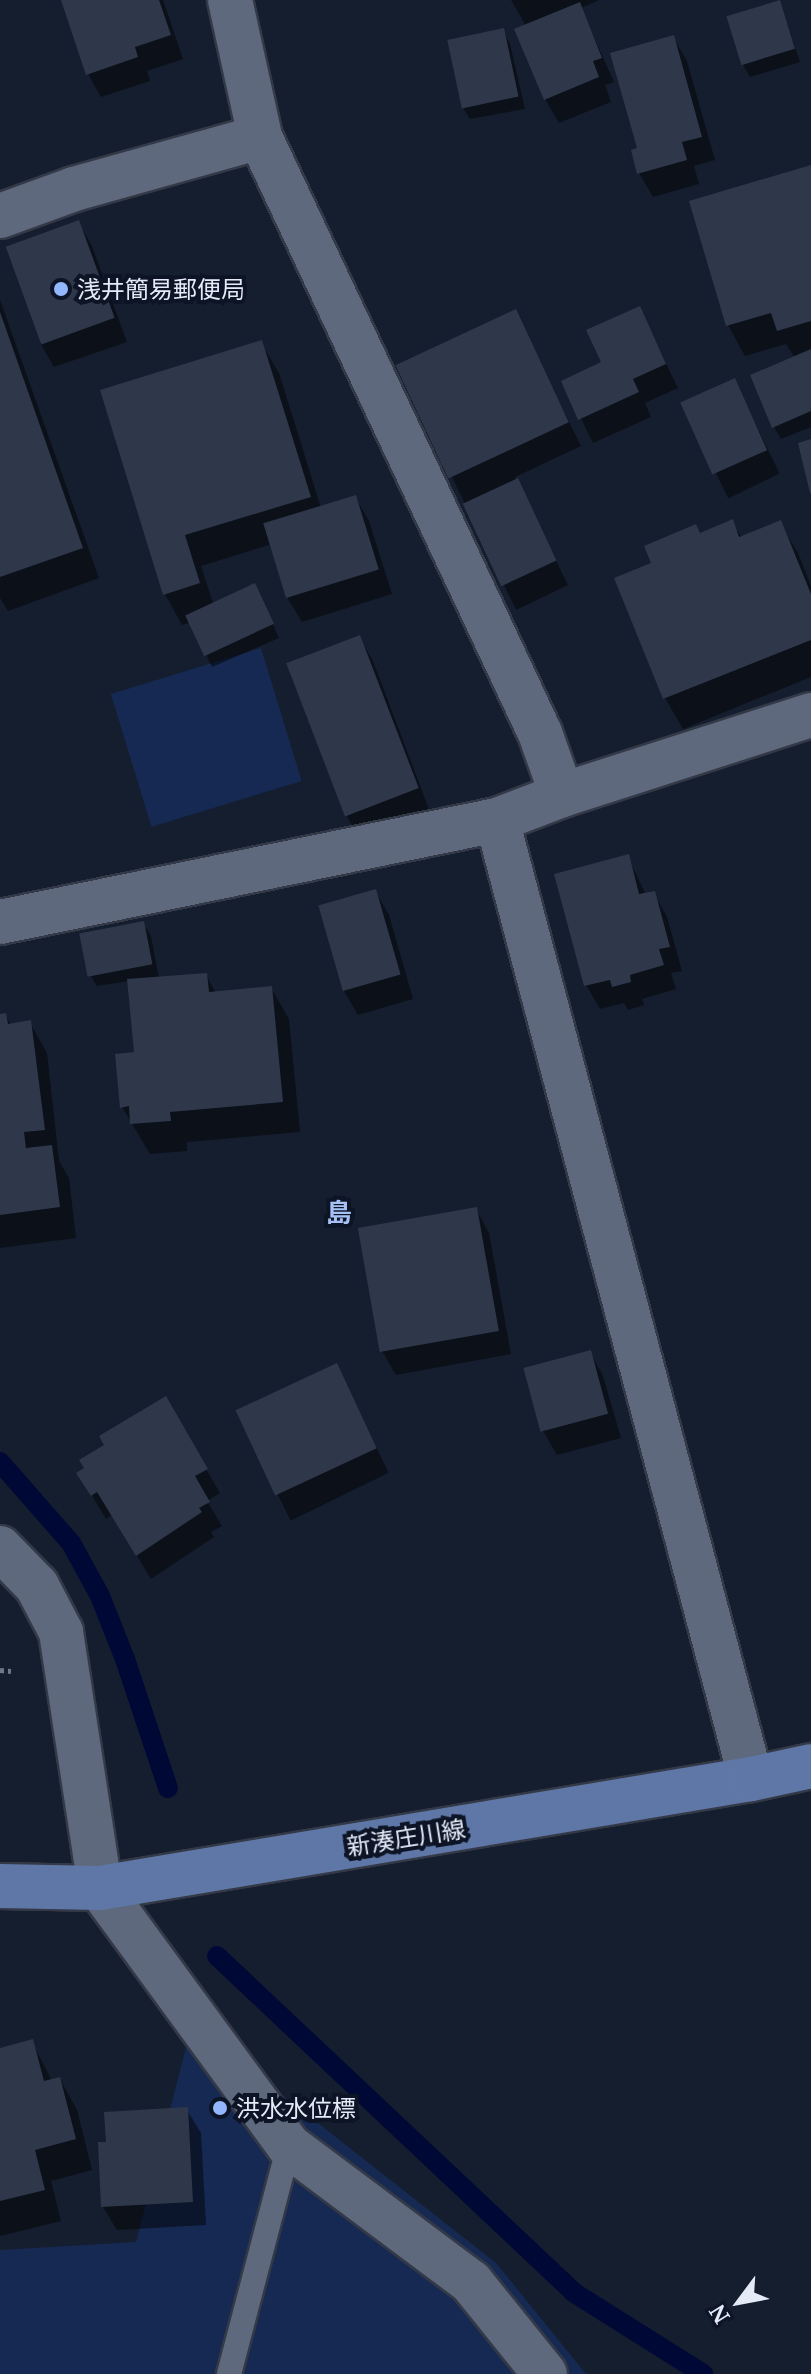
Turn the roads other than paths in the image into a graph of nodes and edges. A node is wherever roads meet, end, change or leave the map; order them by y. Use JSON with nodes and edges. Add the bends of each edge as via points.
{"nodes":[{"id":1,"x":230,"y":0,"type":"edge"},
{"id":2,"x":260,"y":137,"type":"junction"},
{"id":3,"x":0,"y":216,"type":"edge"},
{"id":4,"x":811,"y":715,"type":"edge"},
{"id":5,"x":562,"y":795,"type":"junction"},
{"id":6,"x":497,"y":820,"type":"junction"},
{"id":7,"x":0,"y":922,"type":"edge"},
{"id":8,"x":0,"y":1548,"type":"edge"},
{"id":9,"x":811,"y":1766,"type":"edge"},
{"id":10,"x":751,"y":1779,"type":"junction"},
{"id":11,"x":0,"y":1886,"type":"edge"},
{"id":12,"x":100,"y":1888,"type":"junction"},
{"id":13,"x":289,"y":2146,"type":"junction"},
{"id":14,"x":229,"y":2374,"type":"edge"},
{"id":15,"x":545,"y":2374,"type":"edge"}],
"edges":[{"from":1,"to":2,"type":"street"},
{"from":2,"to":3,"type":"street","via":[[74,189]]},
{"from":2,"to":5,"type":"street","via":[[540,733]]},
{"from":4,"to":5,"type":"street"},
{"from":5,"to":6,"type":"street"},
{"from":6,"to":7,"type":"street"},
{"from":6,"to":10,"type":"street"},
{"from":8,"to":12,"type":"street","via":[[37,1586],[61,1632]]},
{"from":9,"to":10,"type":"main road","name":"新湊庄川線"},
{"from":10,"to":12,"type":"main road","name":"新湊庄川線"},
{"from":11,"to":12,"type":"main road","name":"新湊庄川線"},
{"from":12,"to":13,"type":"street"},
{"from":13,"to":14,"type":"lane"},
{"from":13,"to":15,"type":"street","via":[[471,2282]]}]}
